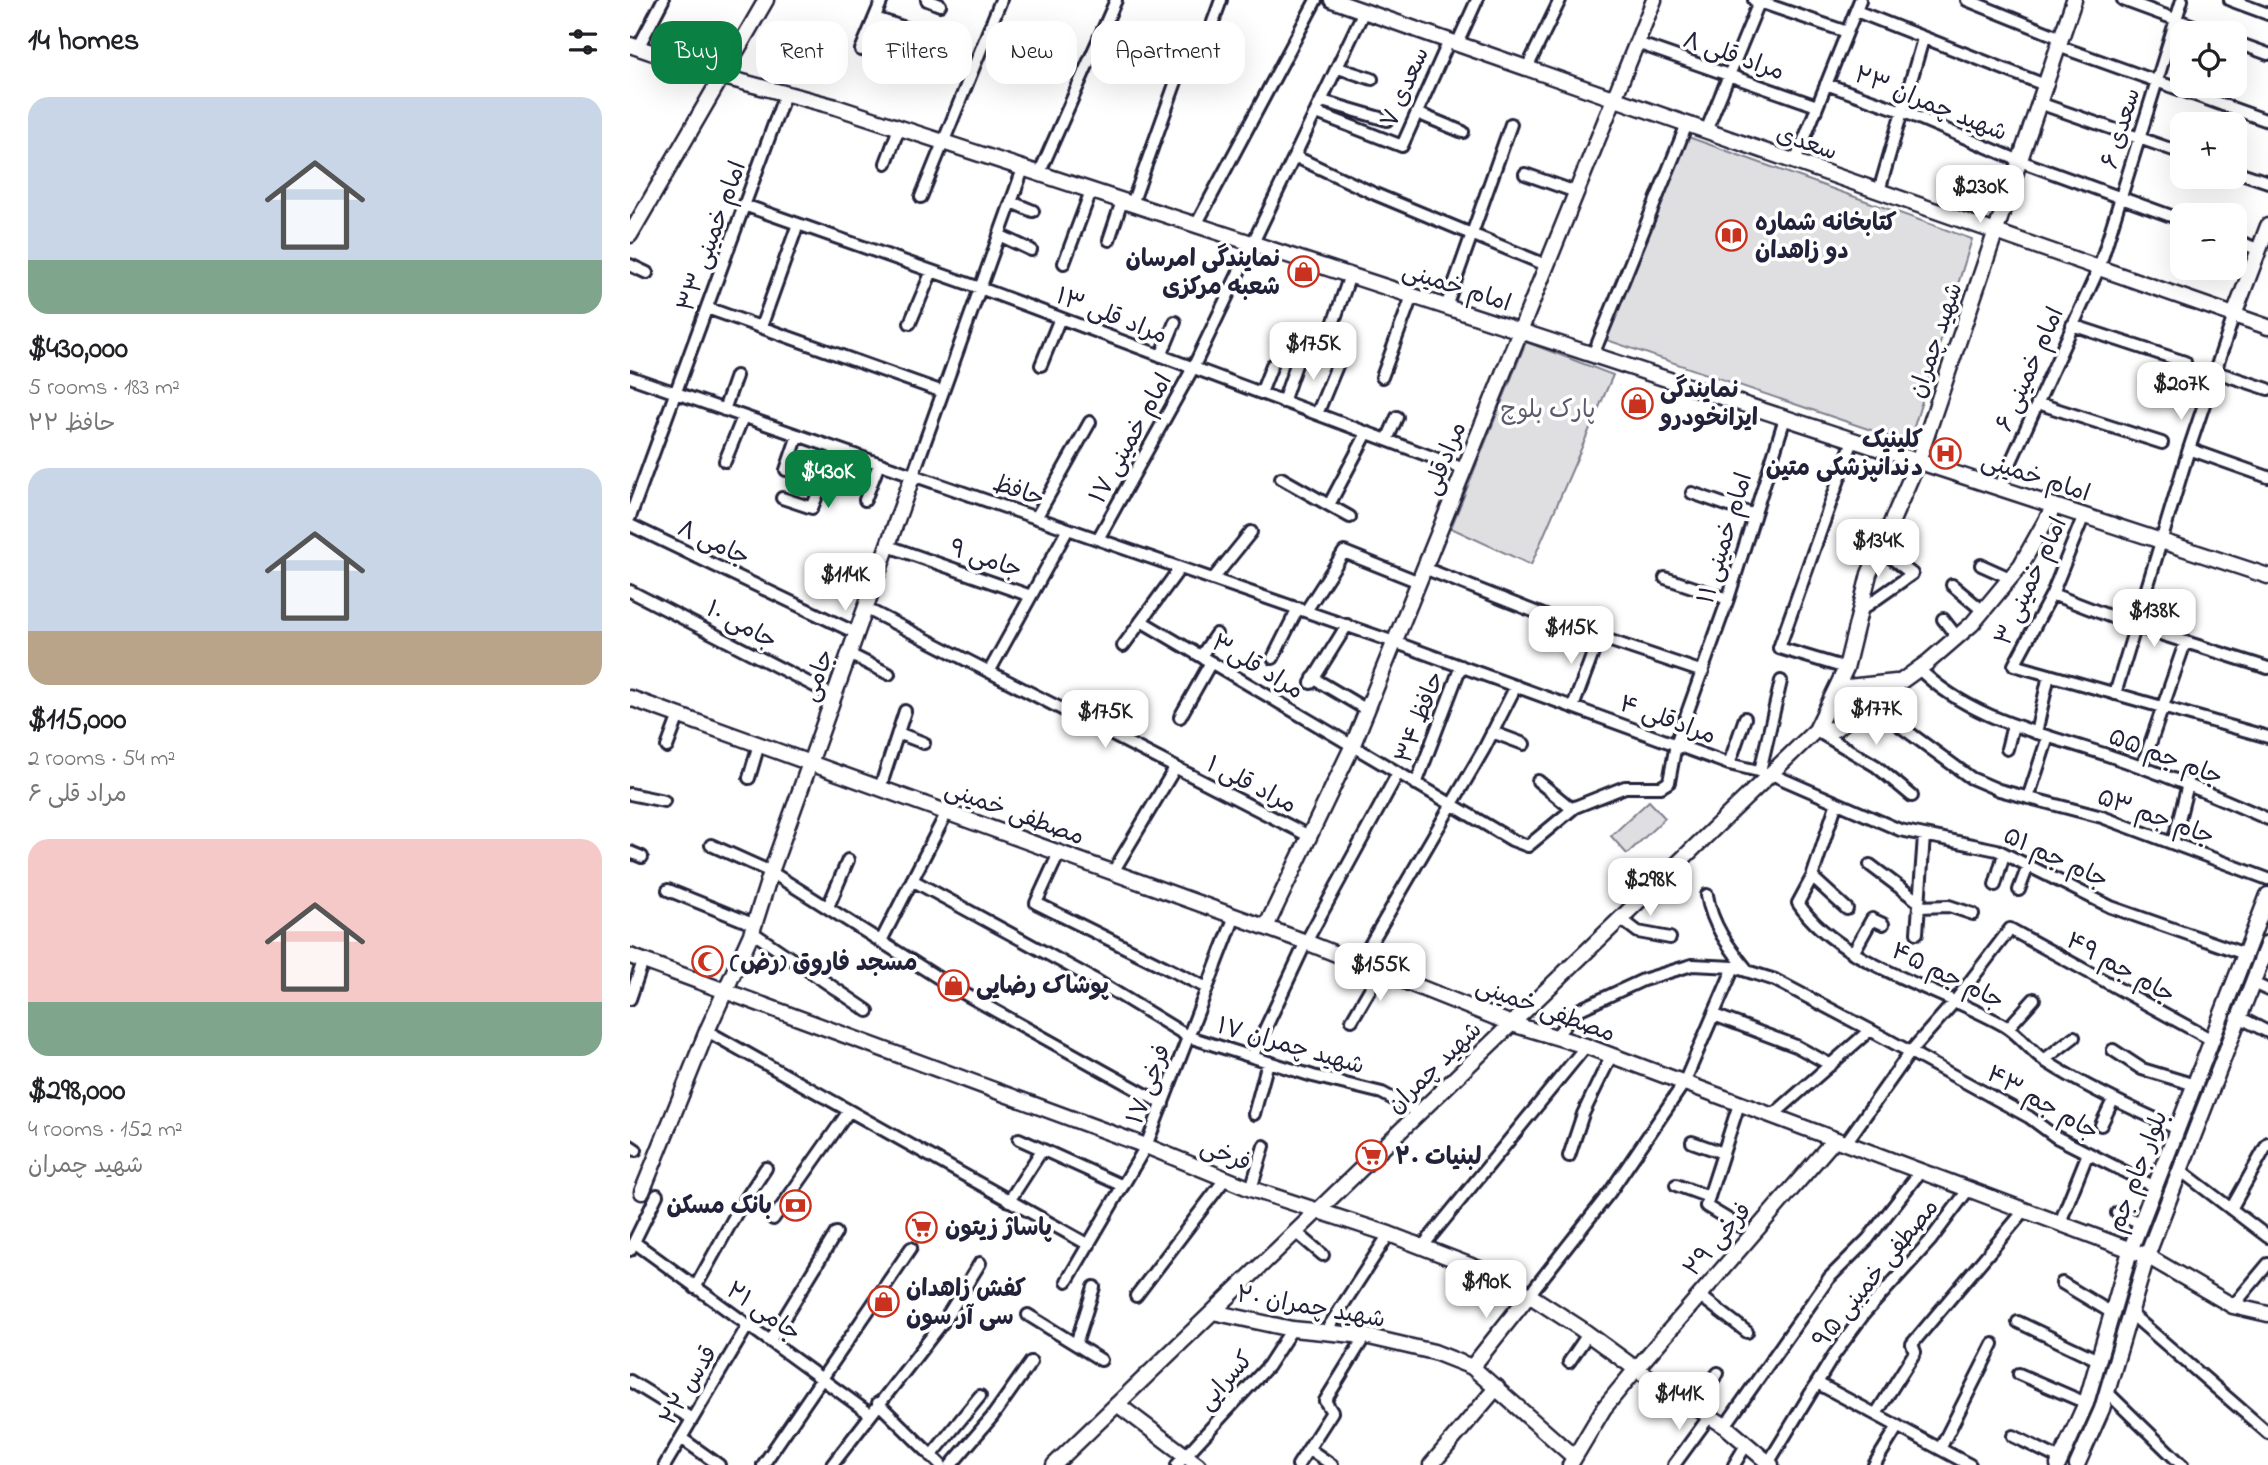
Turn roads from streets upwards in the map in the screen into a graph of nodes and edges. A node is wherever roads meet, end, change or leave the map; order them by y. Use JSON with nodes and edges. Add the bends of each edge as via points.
{"nodes":[{"id":1,"x":663,"y":0,"type":"edge"},
{"id":2,"x":766,"y":0,"type":"edge"},
{"id":3,"x":882,"y":0,"type":"edge"},
{"id":4,"x":927,"y":0,"type":"edge"},
{"id":5,"x":1002,"y":0,"type":"edge"},
{"id":6,"x":1116,"y":0,"type":"edge"},
{"id":7,"x":1221,"y":0,"type":"edge"},
{"id":8,"x":1316,"y":0,"type":"edge"},
{"id":9,"x":1332,"y":0,"type":"edge"},
{"id":10,"x":1477,"y":0,"type":"edge"},
{"id":11,"x":1560,"y":0,"type":"edge"},
{"id":12,"x":1860,"y":0,"type":"edge"},
{"id":13,"x":1967,"y":0,"type":"edge"},
{"id":14,"x":2074,"y":0,"type":"edge"},
{"id":15,"x":2123,"y":0,"type":"edge"},
{"id":16,"x":2182,"y":0,"type":"edge"},
{"id":17,"x":2230,"y":0,"type":"edge"},
{"id":18,"x":1651,"y":1,"type":"edge"},
{"id":19,"x":1758,"y":1,"type":"edge"},
{"id":20,"x":940,"y":5,"type":"dead end"},
{"id":21,"x":1364,"y":11,"type":"junction"},
{"id":22,"x":1856,"y":11,"type":"junction"},
{"id":23,"x":2268,"y":14,"type":"edge"},
{"id":24,"x":875,"y":18,"type":"junction"},
{"id":25,"x":2176,"y":19,"type":"junction"},
{"id":26,"x":884,"y":21,"type":"edge"},
{"id":27,"x":1213,"y":21,"type":"edge"},
{"id":28,"x":2181,"y":21,"type":"edge"},
{"id":29,"x":1847,"y":32,"type":"junction"},
{"id":30,"x":1923,"y":39,"type":"junction"},
{"id":31,"x":1453,"y":42,"type":"junction"},
{"id":32,"x":2060,"y":42,"type":"junction"},
{"id":33,"x":1637,"y":43,"type":"junction"},
{"id":34,"x":742,"y":44,"type":"edge"},
{"id":35,"x":634,"y":46,"type":"edge"},
{"id":36,"x":2247,"y":46,"type":"edge"},
{"id":37,"x":861,"y":50,"type":"dead end"},
{"id":38,"x":651,"y":52,"type":"edge"},
{"id":39,"x":2268,"y":54,"type":"edge"},
{"id":40,"x":1338,"y":68,"type":"junction"},
{"id":41,"x":1527,"y":68,"type":"junction"},
{"id":42,"x":1729,"y":75,"type":"junction"},
{"id":43,"x":1372,"y":79,"type":"dead end"},
{"id":44,"x":2157,"y":81,"type":"junction"},
{"id":45,"x":742,"y":82,"type":"edge"},
{"id":46,"x":720,"y":84,"type":"edge"},
{"id":47,"x":1175,"y":84,"type":"edge"},
{"id":48,"x":1826,"y":84,"type":"junction"},
{"id":49,"x":2045,"y":85,"type":"junction"},
{"id":50,"x":785,"y":94,"type":"junction"},
{"id":51,"x":1614,"y":99,"type":"junction"},
{"id":52,"x":1322,"y":101,"type":"junction"},
{"id":53,"x":2039,"y":103,"type":"junction"},
{"id":54,"x":1817,"y":106,"type":"junction"},
{"id":55,"x":1902,"y":111,"type":"junction"},
{"id":56,"x":1317,"y":113,"type":"junction"},
{"id":57,"x":1417,"y":113,"type":"junction"},
{"id":58,"x":1387,"y":120,"type":"dead end"},
{"id":59,"x":2268,"y":121,"type":"edge"},
{"id":60,"x":1511,"y":124,"type":"dead end"},
{"id":61,"x":1687,"y":124,"type":"junction"},
{"id":62,"x":900,"y":128,"type":"junction"},
{"id":63,"x":1706,"y":131,"type":"junction"},
{"id":64,"x":1463,"y":132,"type":"dead end"},
{"id":65,"x":2139,"y":138,"type":"junction"},
{"id":66,"x":945,"y":143,"type":"junction"},
{"id":67,"x":2170,"y":149,"type":"edge"},
{"id":68,"x":1296,"y":157,"type":"junction"},
{"id":69,"x":2020,"y":161,"type":"junction"},
{"id":70,"x":1795,"y":162,"type":"junction"},
{"id":71,"x":886,"y":163,"type":"dead end"},
{"id":72,"x":1023,"y":169,"type":"junction"},
{"id":73,"x":1039,"y":174,"type":"junction"},
{"id":74,"x":1525,"y":174,"type":"dead end"},
{"id":75,"x":2247,"y":175,"type":"edge"},
{"id":76,"x":2268,"y":182,"type":"edge"},
{"id":77,"x":1091,"y":191,"type":"junction"},
{"id":78,"x":1879,"y":191,"type":"junction"},
{"id":79,"x":1576,"y":192,"type":"junction"},
{"id":80,"x":2121,"y":195,"type":"junction"},
{"id":81,"x":921,"y":197,"type":"dead end"},
{"id":82,"x":1011,"y":202,"type":"junction"},
{"id":83,"x":1127,"y":203,"type":"junction"},
{"id":84,"x":744,"y":205,"type":"junction"},
{"id":85,"x":1033,"y":211,"type":"dead end"},
{"id":86,"x":2170,"y":214,"type":"edge"},
{"id":87,"x":798,"y":224,"type":"junction"},
{"id":88,"x":1196,"y":225,"type":"junction"},
{"id":89,"x":2268,"y":226,"type":"edge"},
{"id":90,"x":1996,"y":232,"type":"junction"},
{"id":91,"x":1472,"y":234,"type":"junction"},
{"id":92,"x":630,"y":235,"type":"edge"},
{"id":93,"x":999,"y":235,"type":"junction"},
{"id":94,"x":1109,"y":240,"type":"dead end"},
{"id":95,"x":1255,"y":244,"type":"junction"},
{"id":96,"x":2247,"y":245,"type":"edge"},
{"id":97,"x":2257,"y":249,"type":"junction"},
{"id":98,"x":1031,"y":250,"type":"dead end"},
{"id":99,"x":1064,"y":263,"type":"dead end"},
{"id":100,"x":630,"y":265,"type":"edge"},
{"id":101,"x":1546,"y":265,"type":"junction"},
{"id":102,"x":2099,"y":268,"type":"junction"},
{"id":103,"x":932,"y":271,"type":"junction"},
{"id":104,"x":647,"y":273,"type":"dead end"},
{"id":105,"x":1350,"y":275,"type":"junction"},
{"id":106,"x":980,"y":288,"type":"junction"},
{"id":107,"x":1412,"y":296,"type":"junction"},
{"id":108,"x":1446,"y":307,"type":"junction"},
{"id":109,"x":706,"y":308,"type":"junction"},
{"id":110,"x":2234,"y":315,"type":"junction"},
{"id":111,"x":1060,"y":318,"type":"junction"},
{"id":112,"x":1175,"y":322,"type":"dead end"},
{"id":113,"x":909,"y":323,"type":"dead end"},
{"id":114,"x":2072,"y":325,"type":"junction"},
{"id":115,"x":761,"y":327,"type":"junction"},
{"id":116,"x":2268,"y":327,"type":"edge"},
{"id":117,"x":1331,"y":330,"type":"dead end"},
{"id":118,"x":1520,"y":331,"type":"junction"},
{"id":119,"x":1301,"y":350,"type":"dead end"},
{"id":120,"x":1593,"y":355,"type":"junction"},
{"id":121,"x":1161,"y":356,"type":"junction"},
{"id":122,"x":1339,"y":362,"type":"dead end"},
{"id":123,"x":2185,"y":362,"type":"dead end"},
{"id":124,"x":1041,"y":365,"type":"dead end"},
{"id":125,"x":1272,"y":365,"type":"dead end"},
{"id":126,"x":1193,"y":368,"type":"junction"},
{"id":127,"x":2213,"y":371,"type":"junction"},
{"id":128,"x":736,"y":376,"type":"dead end"},
{"id":129,"x":630,"y":377,"type":"edge"},
{"id":130,"x":1382,"y":377,"type":"dead end"},
{"id":131,"x":2268,"y":389,"type":"edge"},
{"id":132,"x":943,"y":392,"type":"junction"},
{"id":133,"x":676,"y":393,"type":"junction"},
{"id":134,"x":1261,"y":393,"type":"junction"},
{"id":135,"x":1283,"y":402,"type":"junction"},
{"id":136,"x":2037,"y":402,"type":"junction"},
{"id":137,"x":724,"y":410,"type":"junction"},
{"id":138,"x":1317,"y":414,"type":"junction"},
{"id":139,"x":1397,"y":416,"type":"dead end"},
{"id":140,"x":743,"y":417,"type":"junction"},
{"id":141,"x":1785,"y":418,"type":"junction"},
{"id":142,"x":1090,"y":422,"type":"dead end"},
{"id":143,"x":1367,"y":433,"type":"junction"},
{"id":144,"x":798,"y":435,"type":"junction"},
{"id":145,"x":1387,"y":440,"type":"junction"},
{"id":146,"x":1853,"y":440,"type":"junction"},
{"id":147,"x":2162,"y":443,"type":"dead end"},
{"id":148,"x":836,"y":449,"type":"junction"},
{"id":149,"x":2189,"y":449,"type":"junction"},
{"id":150,"x":725,"y":461,"type":"dead end"},
{"id":151,"x":1918,"y":461,"type":"junction"},
{"id":152,"x":879,"y":464,"type":"junction"},
{"id":153,"x":1464,"y":469,"type":"junction"},
{"id":154,"x":786,"y":470,"type":"dead end"},
{"id":155,"x":913,"y":475,"type":"junction"},
{"id":156,"x":2268,"y":477,"type":"edge"},
{"id":157,"x":1281,"y":478,"type":"dead end"},
{"id":158,"x":1999,"y":488,"type":"junction"},
{"id":159,"x":1692,"y":493,"type":"dead end"},
{"id":160,"x":782,"y":498,"type":"dead end"},
{"id":161,"x":865,"y":500,"type":"dead end"},
{"id":162,"x":1329,"y":505,"type":"junction"},
{"id":163,"x":2054,"y":506,"type":"junction"},
{"id":164,"x":1752,"y":514,"type":"junction"},
{"id":165,"x":2084,"y":515,"type":"junction"},
{"id":166,"x":630,"y":517,"type":"edge"},
{"id":167,"x":1350,"y":517,"type":"dead end"},
{"id":168,"x":1036,"y":518,"type":"junction"},
{"id":169,"x":630,"y":525,"type":"edge"},
{"id":170,"x":1068,"y":529,"type":"junction"},
{"id":171,"x":1251,"y":532,"type":"dead end"},
{"id":172,"x":1098,"y":539,"type":"junction"},
{"id":173,"x":2161,"y":541,"type":"junction"},
{"id":174,"x":888,"y":546,"type":"junction"},
{"id":175,"x":1880,"y":549,"type":"junction"},
{"id":176,"x":829,"y":562,"type":"dead end"},
{"id":177,"x":1981,"y":565,"type":"dead end"},
{"id":178,"x":1180,"y":568,"type":"junction"},
{"id":179,"x":1422,"y":575,"type":"junction"},
{"id":180,"x":2268,"y":576,"type":"edge"},
{"id":181,"x":1665,"y":578,"type":"dead end"},
{"id":182,"x":2010,"y":578,"type":"junction"},
{"id":183,"x":1213,"y":579,"type":"junction"},
{"id":184,"x":875,"y":582,"type":"junction"},
{"id":185,"x":1952,"y":585,"type":"dead end"},
{"id":186,"x":630,"y":591,"type":"edge"},
{"id":187,"x":2052,"y":594,"type":"junction"},
{"id":188,"x":1031,"y":596,"type":"junction"},
{"id":189,"x":1728,"y":599,"type":"junction"},
{"id":190,"x":865,"y":608,"type":"junction"},
{"id":191,"x":1302,"y":610,"type":"junction"},
{"id":192,"x":1861,"y":610,"type":"junction"},
{"id":193,"x":1983,"y":611,"type":"junction"},
{"id":194,"x":1942,"y":619,"type":"dead end"},
{"id":195,"x":1141,"y":621,"type":"junction"},
{"id":196,"x":1347,"y":625,"type":"junction"},
{"id":197,"x":2135,"y":626,"type":"junction"},
{"id":198,"x":856,"y":633,"type":"junction"},
{"id":199,"x":1216,"y":634,"type":"dead end"},
{"id":200,"x":1599,"y":637,"type":"junction"},
{"id":201,"x":1957,"y":637,"type":"junction"},
{"id":202,"x":1394,"y":642,"type":"junction"},
{"id":203,"x":2185,"y":642,"type":"junction"},
{"id":204,"x":1123,"y":646,"type":"dead end"},
{"id":205,"x":849,"y":654,"type":"junction"},
{"id":206,"x":1200,"y":656,"type":"junction"},
{"id":207,"x":1273,"y":658,"type":"dead end"},
{"id":208,"x":1211,"y":662,"type":"junction"},
{"id":209,"x":1461,"y":666,"type":"junction"},
{"id":210,"x":1846,"y":668,"type":"junction"},
{"id":211,"x":1918,"y":668,"type":"junction"},
{"id":212,"x":2268,"y":668,"type":"edge"},
{"id":213,"x":989,"y":672,"type":"junction"},
{"id":214,"x":1703,"y":672,"type":"junction"},
{"id":215,"x":889,"y":674,"type":"dead end"},
{"id":216,"x":2049,"y":675,"type":"junction"},
{"id":217,"x":1781,"y":681,"type":"dead end"},
{"id":218,"x":1896,"y":682,"type":"junction"},
{"id":219,"x":1516,"y":686,"type":"junction"},
{"id":220,"x":1838,"y":688,"type":"junction"},
{"id":221,"x":2115,"y":694,"type":"junction"},
{"id":222,"x":834,"y":696,"type":"junction"},
{"id":223,"x":630,"y":698,"type":"edge"},
{"id":224,"x":1870,"y":704,"type":"junction"},
{"id":225,"x":1573,"y":707,"type":"junction"},
{"id":226,"x":2163,"y":707,"type":"junction"},
{"id":227,"x":1367,"y":710,"type":"junction"},
{"id":228,"x":905,"y":711,"type":"dead end"},
{"id":229,"x":679,"y":715,"type":"junction"},
{"id":230,"x":1180,"y":716,"type":"dead end"},
{"id":231,"x":1745,"y":718,"type":"dead end"},
{"id":232,"x":2012,"y":725,"type":"junction"},
{"id":233,"x":1816,"y":730,"type":"junction"},
{"id":234,"x":1492,"y":732,"type":"junction"},
{"id":235,"x":898,"y":733,"type":"junction"},
{"id":236,"x":2036,"y":733,"type":"junction"},
{"id":237,"x":2048,"y":737,"type":"junction"},
{"id":238,"x":2268,"y":737,"type":"edge"},
{"id":239,"x":924,"y":743,"type":"dead end"},
{"id":240,"x":760,"y":744,"type":"junction"},
{"id":241,"x":1524,"y":744,"type":"dead end"},
{"id":242,"x":1676,"y":744,"type":"junction"},
{"id":243,"x":667,"y":747,"type":"dead end"},
{"id":244,"x":1352,"y":747,"type":"junction"},
{"id":245,"x":2007,"y":749,"type":"dead end"},
{"id":246,"x":810,"y":763,"type":"junction"},
{"id":247,"x":1729,"y":764,"type":"junction"},
{"id":248,"x":1175,"y":768,"type":"junction"},
{"id":249,"x":2142,"y":768,"type":"junction"},
{"id":250,"x":1398,"y":773,"type":"junction"},
{"id":251,"x":1765,"y":773,"type":"junction"},
{"id":252,"x":749,"y":778,"type":"dead end"},
{"id":253,"x":1538,"y":781,"type":"dead end"},
{"id":254,"x":1416,"y":784,"type":"junction"},
{"id":255,"x":2188,"y":784,"type":"junction"},
{"id":256,"x":880,"y":788,"type":"junction"},
{"id":257,"x":630,"y":794,"type":"edge"},
{"id":258,"x":1912,"y":796,"type":"dead end"},
{"id":259,"x":2028,"y":798,"type":"junction"},
{"id":260,"x":664,"y":801,"type":"dead end"},
{"id":261,"x":1451,"y":804,"type":"junction"},
{"id":262,"x":1836,"y":805,"type":"junction"},
{"id":263,"x":1572,"y":809,"type":"junction"},
{"id":264,"x":947,"y":812,"type":"junction"},
{"id":265,"x":2268,"y":819,"type":"edge"},
{"id":266,"x":1309,"y":836,"type":"junction"},
{"id":267,"x":1924,"y":836,"type":"junction"},
{"id":268,"x":2173,"y":844,"type":"junction"},
{"id":269,"x":711,"y":845,"type":"dead end"},
{"id":270,"x":630,"y":852,"type":"edge"},
{"id":271,"x":1059,"y":853,"type":"junction"},
{"id":272,"x":2004,"y":854,"type":"junction"},
{"id":273,"x":642,"y":858,"type":"dead end"},
{"id":274,"x":848,"y":860,"type":"dead end"},
{"id":275,"x":1870,"y":865,"type":"dead end"},
{"id":276,"x":2028,"y":866,"type":"junction"},
{"id":277,"x":771,"y":872,"type":"junction"},
{"id":278,"x":1113,"y":872,"type":"junction"},
{"id":279,"x":1812,"y":877,"type":"junction"},
{"id":280,"x":2268,"y":879,"type":"edge"},
{"id":281,"x":912,"y":880,"type":"junction"},
{"id":282,"x":1995,"y":885,"type":"dead end"},
{"id":283,"x":668,"y":890,"type":"dead end"},
{"id":284,"x":2019,"y":890,"type":"dead end"},
{"id":285,"x":1707,"y":895,"type":"dead end"},
{"id":286,"x":2268,"y":895,"type":"edge"},
{"id":287,"x":1919,"y":904,"type":"junction"},
{"id":288,"x":828,"y":908,"type":"junction"},
{"id":289,"x":1847,"y":909,"type":"dead end"},
{"id":290,"x":1973,"y":914,"type":"dead end"},
{"id":291,"x":1234,"y":916,"type":"junction"},
{"id":292,"x":1621,"y":919,"type":"junction"},
{"id":293,"x":1883,"y":924,"type":"dead end"},
{"id":294,"x":1266,"y":927,"type":"junction"},
{"id":295,"x":753,"y":929,"type":"junction"},
{"id":296,"x":1917,"y":933,"type":"dead end"},
{"id":297,"x":1670,"y":938,"type":"dead end"},
{"id":298,"x":881,"y":941,"type":"junction"},
{"id":299,"x":1306,"y":942,"type":"junction"},
{"id":300,"x":2268,"y":943,"type":"edge"},
{"id":301,"x":1853,"y":953,"type":"junction"},
{"id":302,"x":2245,"y":954,"type":"junction"},
{"id":303,"x":637,"y":958,"type":"edge"},
{"id":304,"x":1360,"y":962,"type":"junction"},
{"id":305,"x":1734,"y":967,"type":"junction"},
{"id":306,"x":1381,"y":970,"type":"junction"},
{"id":307,"x":1748,"y":972,"type":"junction"},
{"id":308,"x":2253,"y":983,"type":"junction"},
{"id":309,"x":1207,"y":988,"type":"junction"},
{"id":310,"x":2268,"y":990,"type":"edge"},
{"id":311,"x":726,"y":992,"type":"junction"},
{"id":312,"x":630,"y":999,"type":"edge"},
{"id":313,"x":2035,"y":999,"type":"dead end"},
{"id":314,"x":1955,"y":1001,"type":"junction"},
{"id":315,"x":868,"y":1011,"type":"dead end"},
{"id":316,"x":1714,"y":1015,"type":"junction"},
{"id":317,"x":2239,"y":1017,"type":"junction"},
{"id":318,"x":1352,"y":1020,"type":"dead end"},
{"id":319,"x":1512,"y":1024,"type":"junction"},
{"id":320,"x":2008,"y":1028,"type":"junction"},
{"id":321,"x":1870,"y":1030,"type":"junction"},
{"id":322,"x":707,"y":1031,"type":"junction"},
{"id":323,"x":2268,"y":1032,"type":"edge"},
{"id":324,"x":1556,"y":1036,"type":"junction"},
{"id":325,"x":1189,"y":1037,"type":"junction"},
{"id":326,"x":2074,"y":1037,"type":"dead end"},
{"id":327,"x":2212,"y":1040,"type":"junction"},
{"id":328,"x":1586,"y":1046,"type":"junction"},
{"id":329,"x":2113,"y":1050,"type":"dead end"},
{"id":330,"x":1911,"y":1051,"type":"junction"},
{"id":331,"x":1611,"y":1056,"type":"junction"},
{"id":332,"x":1252,"y":1057,"type":"junction"},
{"id":333,"x":2044,"y":1060,"type":"junction"},
{"id":334,"x":1268,"y":1062,"type":"junction"},
{"id":335,"x":1831,"y":1065,"type":"junction"},
{"id":336,"x":1684,"y":1083,"type":"junction"},
{"id":337,"x":2195,"y":1085,"type":"junction"},
{"id":338,"x":2113,"y":1100,"type":"junction"},
{"id":339,"x":1163,"y":1104,"type":"junction"},
{"id":340,"x":1739,"y":1104,"type":"junction"},
{"id":341,"x":849,"y":1111,"type":"junction"},
{"id":342,"x":1419,"y":1113,"type":"junction"},
{"id":343,"x":1254,"y":1114,"type":"dead end"},
{"id":344,"x":1772,"y":1116,"type":"junction"},
{"id":345,"x":2102,"y":1125,"type":"dead end"},
{"id":346,"x":2178,"y":1129,"type":"junction"},
{"id":347,"x":1019,"y":1139,"type":"dead end"},
{"id":348,"x":1692,"y":1142,"type":"dead end"},
{"id":349,"x":1840,"y":1142,"type":"junction"},
{"id":350,"x":2268,"y":1143,"type":"edge"},
{"id":351,"x":1146,"y":1146,"type":"junction"},
{"id":352,"x":1264,"y":1146,"type":"dead end"},
{"id":353,"x":1042,"y":1150,"type":"junction"},
{"id":354,"x":1723,"y":1153,"type":"junction"},
{"id":355,"x":2088,"y":1153,"type":"junction"},
{"id":356,"x":1569,"y":1156,"type":"dead end"},
{"id":357,"x":766,"y":1168,"type":"dead end"},
{"id":358,"x":2180,"y":1170,"type":"junction"},
{"id":359,"x":1920,"y":1172,"type":"junction"},
{"id":360,"x":1225,"y":1179,"type":"junction"},
{"id":361,"x":1676,"y":1185,"type":"dead end"},
{"id":362,"x":1123,"y":1186,"type":"junction"},
{"id":363,"x":2155,"y":1187,"type":"junction"},
{"id":364,"x":1251,"y":1189,"type":"junction"},
{"id":365,"x":1968,"y":1190,"type":"junction"},
{"id":366,"x":650,"y":1194,"type":"joint"},
{"id":367,"x":1709,"y":1197,"type":"junction"},
{"id":368,"x":1009,"y":1201,"type":"junction"},
{"id":369,"x":2231,"y":1209,"type":"junction"},
{"id":370,"x":1317,"y":1211,"type":"junction"},
{"id":371,"x":2024,"y":1211,"type":"junction"},
{"id":372,"x":2117,"y":1213,"type":"dead end"},
{"id":373,"x":773,"y":1219,"type":"dead end"},
{"id":374,"x":2141,"y":1223,"type":"junction"},
{"id":375,"x":2059,"y":1225,"type":"junction"},
{"id":376,"x":1739,"y":1226,"type":"dead end"},
{"id":377,"x":1296,"y":1232,"type":"junction"},
{"id":378,"x":836,"y":1233,"type":"dead end"},
{"id":379,"x":1389,"y":1234,"type":"junction"},
{"id":380,"x":2268,"y":1237,"type":"edge"},
{"id":381,"x":1089,"y":1245,"type":"junction"},
{"id":382,"x":632,"y":1246,"type":"edge"},
{"id":383,"x":1422,"y":1247,"type":"junction"},
{"id":384,"x":911,"y":1248,"type":"dead end"},
{"id":385,"x":2130,"y":1251,"type":"junction"},
{"id":386,"x":1323,"y":1255,"type":"dead end"},
{"id":387,"x":2147,"y":1256,"type":"junction"},
{"id":388,"x":980,"y":1263,"type":"dead end"},
{"id":389,"x":2268,"y":1264,"type":"edge"},
{"id":390,"x":1067,"y":1281,"type":"dead end"},
{"id":391,"x":2062,"y":1283,"type":"dead end"},
{"id":392,"x":1094,"y":1287,"type":"dead end"},
{"id":393,"x":695,"y":1288,"type":"junction"},
{"id":394,"x":1529,"y":1294,"type":"junction"},
{"id":395,"x":1699,"y":1295,"type":"junction"},
{"id":396,"x":1136,"y":1296,"type":"dead end"},
{"id":397,"x":2233,"y":1306,"type":"junction"},
{"id":398,"x":1213,"y":1312,"type":"junction"},
{"id":399,"x":2112,"y":1314,"type":"junction"},
{"id":400,"x":2130,"y":1314,"type":"junction"},
{"id":401,"x":2268,"y":1314,"type":"edge"},
{"id":402,"x":1028,"y":1315,"type":"dead end"},
{"id":403,"x":2018,"y":1322,"type":"dead end"},
{"id":404,"x":748,"y":1325,"type":"junction"},
{"id":405,"x":1292,"y":1329,"type":"junction"},
{"id":406,"x":1325,"y":1331,"type":"junction"},
{"id":407,"x":1747,"y":1332,"type":"dead end"},
{"id":408,"x":1588,"y":1334,"type":"junction"},
{"id":409,"x":1365,"y":1336,"type":"junction"},
{"id":410,"x":770,"y":1341,"type":"junction"},
{"id":411,"x":1076,"y":1344,"type":"junction"},
{"id":412,"x":1993,"y":1344,"type":"dead end"},
{"id":413,"x":1101,"y":1360,"type":"dead end"},
{"id":414,"x":2098,"y":1360,"type":"junction"},
{"id":415,"x":1569,"y":1362,"type":"dead end"},
{"id":416,"x":1031,"y":1363,"type":"dead end"},
{"id":417,"x":1472,"y":1367,"type":"junction"},
{"id":418,"x":1636,"y":1369,"type":"junction"},
{"id":419,"x":1718,"y":1373,"type":"dead end"},
{"id":420,"x":2019,"y":1374,"type":"dead end"},
{"id":421,"x":822,"y":1378,"type":"junction"},
{"id":422,"x":630,"y":1381,"type":"edge"},
{"id":423,"x":1817,"y":1383,"type":"junction"},
{"id":424,"x":1497,"y":1388,"type":"junction"},
{"id":425,"x":2107,"y":1392,"type":"junction"},
{"id":426,"x":980,"y":1396,"type":"dead end"},
{"id":427,"x":878,"y":1403,"type":"junction"},
{"id":428,"x":2086,"y":1403,"type":"junction"},
{"id":429,"x":1117,"y":1404,"type":"junction"},
{"id":430,"x":1692,"y":1405,"type":"junction"},
{"id":431,"x":870,"y":1414,"type":"junction"},
{"id":432,"x":1876,"y":1415,"type":"junction"},
{"id":433,"x":1709,"y":1417,"type":"junction"},
{"id":434,"x":692,"y":1419,"type":"junction"},
{"id":435,"x":1725,"y":1426,"type":"junction"},
{"id":436,"x":1898,"y":1426,"type":"junction"},
{"id":437,"x":2268,"y":1433,"type":"edge"},
{"id":438,"x":2013,"y":1436,"type":"dead end"},
{"id":439,"x":681,"y":1438,"type":"junction"},
{"id":440,"x":1746,"y":1445,"type":"junction"},
{"id":441,"x":1309,"y":1449,"type":"junction"},
{"id":442,"x":1945,"y":1452,"type":"junction"},
{"id":443,"x":931,"y":1456,"type":"junction"},
{"id":444,"x":1181,"y":1460,"type":"edge"},
{"id":445,"x":1572,"y":1461,"type":"edge"},
{"id":446,"x":2059,"y":1462,"type":"edge"},
{"id":447,"x":1060,"y":1463,"type":"edge"},
{"id":448,"x":1769,"y":1464,"type":"edge"},
{"id":449,"x":664,"y":1465,"type":"edge"},
{"id":450,"x":719,"y":1465,"type":"edge"},
{"id":451,"x":763,"y":1465,"type":"edge"},
{"id":452,"x":832,"y":1465,"type":"edge"},
{"id":453,"x":941,"y":1465,"type":"edge"},
{"id":454,"x":951,"y":1465,"type":"edge"},
{"id":455,"x":1198,"y":1465,"type":"edge"},
{"id":456,"x":1298,"y":1465,"type":"edge"},
{"id":457,"x":1332,"y":1465,"type":"edge"},
{"id":458,"x":1431,"y":1465,"type":"edge"},
{"id":459,"x":1674,"y":1465,"type":"edge"},
{"id":460,"x":1734,"y":1465,"type":"edge"},
{"id":461,"x":1874,"y":1465,"type":"edge"},
{"id":462,"x":1942,"y":1465,"type":"edge"},
{"id":463,"x":1970,"y":1465,"type":"edge"},
{"id":464,"x":2077,"y":1465,"type":"edge"},
{"id":465,"x":2182,"y":1465,"type":"edge"}],
"edges":[{"from":1,"to":35,"type":"street"},
{"from":2,"to":34,"type":"street"},
{"from":3,"to":24,"type":"street"},
{"from":4,"to":20,"type":"street"},
{"from":5,"to":66,"type":"street"},
{"from":6,"to":73,"type":"street"},
{"from":7,"to":27,"type":"street"},
{"from":8,"to":88,"type":"street"},
{"from":9,"to":21,"type":"street","name":"سعدی"},
{"from":10,"to":31,"type":"street","name":"سعدی ۷"},
{"from":11,"to":41,"type":"street"},
{"from":12,"to":22,"type":"street"},
{"from":13,"to":32,"type":"street"},
{"from":14,"to":32,"type":"street","name":"شهید چمران"},
{"from":15,"to":25,"type":"street"},
{"from":16,"to":25,"type":"street","name":"سعدی ۶"},
{"from":17,"to":23,"type":"street"},
{"from":18,"to":33,"type":"street","name":"مرادقلی"},
{"from":19,"to":29,"type":"street"},
{"from":19,"to":42,"type":"street"},
{"from":21,"to":31,"type":"street","name":"سعدی"},
{"from":21,"to":40,"type":"street","name":"امام خمینی ۱۷"},
{"from":22,"to":29,"type":"street"},
{"from":22,"to":30,"type":"street"},
{"from":24,"to":26,"type":"street"},
{"from":24,"to":37,"type":"street"},
{"from":25,"to":28,"type":"street"},
{"from":25,"to":44,"type":"street","name":"سعدی ۶"},
{"from":29,"to":48,"type":"street"},
{"from":30,"to":49,"type":"street"},
{"from":30,"to":55,"type":"street"},
{"from":31,"to":41,"type":"street","name":"سعدی"},
{"from":31,"to":57,"type":"street","name":"سعدی ۷"},
{"from":32,"to":44,"type":"street"},
{"from":32,"to":49,"type":"street","name":"شهید چمران"},
{"from":33,"to":42,"type":"street","name":"مراد قلی ۸"},
{"from":33,"to":51,"type":"street","name":"مرادقلی"},
{"from":35,"to":38,"type":"street","name":"امام خمینی"},
{"from":36,"to":39,"type":"street"},
{"from":40,"to":43,"type":"street"},
{"from":40,"to":52,"type":"street","name":"امام خمینی ۱۷"},
{"from":41,"to":51,"type":"street","name":"سعدی"},
{"from":42,"to":54,"type":"street","name":"مراد قلی ۸"},
{"from":42,"to":63,"type":"street"},
{"from":44,"to":59,"type":"street"},
{"from":44,"to":65,"type":"street","name":"سعدی ۶"},
{"from":45,"to":50,"type":"street","name":"امام خمینی"},
{"from":46,"to":92,"type":"street"},
{"from":47,"to":83,"type":"street"},
{"from":48,"to":54,"type":"street"},
{"from":48,"to":55,"type":"street","name":"شهید چمران ۲۳"},
{"from":49,"to":53,"type":"street","name":"شهید چمران"},
{"from":50,"to":62,"type":"street","name":"امام خمینی"},
{"from":50,"to":84,"type":"street","name":"امام خمینی ۳۳"},
{"from":51,"to":61,"type":"street","name":"سعدی"},
{"from":51,"to":79,"type":"street","name":"مرادقلی"},
{"from":52,"to":56,"type":"street","name":"امام خمینی ۱۷"},
{"from":52,"to":58,"type":"street"},
{"from":53,"to":65,"type":"street"},
{"from":53,"to":69,"type":"street","name":"شهید چمران"},
{"from":54,"to":70,"type":"street"},
{"from":55,"to":69,"type":"street","name":"شهید چمران ۲۳"},
{"from":55,"to":78,"type":"street"},
{"from":56,"to":57,"type":"street","name":"سعدی ۷","via":[[1402,146]]},
{"from":56,"to":68,"type":"street","name":"امام خمینی ۱۷"},
{"from":57,"to":64,"type":"street"},
{"from":60,"to":91,"type":"street"},
{"from":61,"to":63,"type":"street","name":"سعدی"},
{"from":61,"to":120,"type":"street"},
{"from":62,"to":66,"type":"street","name":"امام خمینی"},
{"from":62,"to":71,"type":"street"},
{"from":63,"to":70,"type":"street","name":"سعدی"},
{"from":65,"to":67,"type":"street"},
{"from":65,"to":80,"type":"street","name":"سعدی ۶"},
{"from":66,"to":72,"type":"street","name":"امام خمینی"},
{"from":66,"to":81,"type":"street"},
{"from":68,"to":91,"type":"street"},
{"from":68,"to":95,"type":"street","name":"امام خمینی ۱۷"},
{"from":69,"to":80,"type":"street","name":"شهید چمران ۲۳"},
{"from":69,"to":90,"type":"street","name":"شهید چمران"},
{"from":70,"to":78,"type":"street","name":"سعدی"},
{"from":72,"to":73,"type":"street","name":"امام خمینی"},
{"from":72,"to":82,"type":"street","name":"جامی"},
{"from":73,"to":77,"type":"street","name":"امام خمینی"},
{"from":74,"to":79,"type":"street"},
{"from":75,"to":76,"type":"street"},
{"from":77,"to":83,"type":"street","name":"امام خمینی"},
{"from":77,"to":99,"type":"street"},
{"from":78,"to":90,"type":"street","name":"سعدی"},
{"from":79,"to":101,"type":"street","name":"مرادقلی"},
{"from":80,"to":86,"type":"street","name":"شهید چمران ۲۳"},
{"from":80,"to":102,"type":"street","name":"سعدی ۶"},
{"from":82,"to":85,"type":"street"},
{"from":82,"to":93,"type":"street","name":"جامی"},
{"from":83,"to":88,"type":"street","name":"امام خمینی"},
{"from":83,"to":94,"type":"street"},
{"from":84,"to":87,"type":"street","name":"مراد قلی ۱۳"},
{"from":84,"to":109,"type":"street","name":"امام خمینی ۳۳"},
{"from":87,"to":103,"type":"street","name":"مراد قلی ۱۳"},
{"from":87,"to":115,"type":"street"},
{"from":88,"to":95,"type":"street","name":"امام خمینی"},
{"from":89,"to":97,"type":"street"},
{"from":90,"to":102,"type":"street","name":"سعدی"},
{"from":90,"to":151,"type":"street","name":"شهید چمران"},
{"from":91,"to":101,"type":"street"},
{"from":91,"to":108,"type":"street"},
{"from":93,"to":98,"type":"street"},
{"from":93,"to":106,"type":"street","name":"جامی"},
{"from":95,"to":105,"type":"street","name":"امام خمینی"},
{"from":95,"to":126,"type":"street","name":"امام خمینی ۱۷"},
{"from":96,"to":97,"type":"street"},
{"from":97,"to":110,"type":"street"},
{"from":100,"to":104,"type":"street"},
{"from":101,"to":118,"type":"street","name":"مرادقلی"},
{"from":102,"to":110,"type":"street","name":"سعدی"},
{"from":102,"to":114,"type":"street","name":"امام خمینی ۶"},
{"from":103,"to":106,"type":"street","name":"مراد قلی ۱۳"},
{"from":103,"to":113,"type":"street"},
{"from":105,"to":107,"type":"street","name":"امام خمینی"},
{"from":105,"to":117,"type":"street"},
{"from":106,"to":111,"type":"street","name":"مراد قلی ۱۳"},
{"from":106,"to":132,"type":"street","name":"جامی"},
{"from":107,"to":108,"type":"street","name":"امام خمینی"},
{"from":107,"to":130,"type":"street"},
{"from":108,"to":118,"type":"street","name":"امام خمینی"},
{"from":109,"to":115,"type":"street"},
{"from":109,"to":133,"type":"street","name":"امام خمینی ۳۳"},
{"from":110,"to":116,"type":"street","name":"سعدی"},
{"from":110,"to":127,"type":"street"},
{"from":111,"to":121,"type":"street","name":"مراد قلی ۱۳"},
{"from":111,"to":124,"type":"street"},
{"from":112,"to":121,"type":"street"},
{"from":114,"to":123,"type":"street"},
{"from":114,"to":136,"type":"street","name":"امام خمینی ۶"},
{"from":115,"to":132,"type":"street"},
{"from":118,"to":120,"type":"street","name":"امام خمینی"},
{"from":118,"to":153,"type":"street","name":"مرادقلی"},
{"from":119,"to":135,"type":"street"},
{"from":120,"to":141,"type":"street","name":"امام خمینی"},
{"from":121,"to":126,"type":"street","name":"مراد قلی ۱۳"},
{"from":122,"to":138,"type":"street"},
{"from":125,"to":134,"type":"street"},
{"from":126,"to":134,"type":"street","name":"مراد قلی ۱۳"},
{"from":126,"to":172,"type":"street","name":"امام خمینی ۱۷"},
{"from":127,"to":131,"type":"street"},
{"from":127,"to":149,"type":"street"},
{"from":128,"to":137,"type":"street"},
{"from":129,"to":133,"type":"street","name":"حافظ"},
{"from":132,"to":155,"type":"street","name":"جامی"},
{"from":133,"to":137,"type":"street","name":"حافظ"},
{"from":133,"to":166,"type":"street","name":"امام خمینی ۳۳"},
{"from":134,"to":135,"type":"street","name":"مراد قلی ۱۳"},
{"from":135,"to":138,"type":"street","name":"مراد قلی ۱۳"},
{"from":136,"to":147,"type":"street"},
{"from":136,"to":158,"type":"street","name":"امام خمینی ۶"},
{"from":137,"to":140,"type":"street","name":"حافظ"},
{"from":138,"to":143,"type":"street","name":"مراد قلی ۱۳"},
{"from":139,"to":145,"type":"street"},
{"from":140,"to":144,"type":"street","name":"حافظ"},
{"from":140,"to":150,"type":"street"},
{"from":141,"to":146,"type":"street","name":"امام خمینی"},
{"from":141,"to":164,"type":"street","name":"امام خمینی ۱۱"},
{"from":142,"to":168,"type":"street"},
{"from":143,"to":145,"type":"street","name":"مراد قلی ۱۳"},
{"from":143,"to":162,"type":"street"},
{"from":144,"to":148,"type":"street","name":"حافظ"},
{"from":144,"to":154,"type":"street"},
{"from":145,"to":153,"type":"street","name":"مراد قلی ۱۳"},
{"from":146,"to":151,"type":"street","name":"امام خمینی"},
{"from":146,"to":210,"type":"street","via":[[1779,648]]},
{"from":148,"to":152,"type":"street","name":"حافظ"},
{"from":148,"to":160,"type":"street","via":[[812,508]]},
{"from":149,"to":156,"type":"street"},
{"from":149,"to":173,"type":"street"},
{"from":151,"to":158,"type":"street","name":"امام خمینی"},
{"from":151,"to":175,"type":"street","name":"شهید چمران"},
{"from":152,"to":155,"type":"street","name":"حافظ"},
{"from":152,"to":161,"type":"street"},
{"from":153,"to":179,"type":"street","name":"مرادقلی"},
{"from":155,"to":168,"type":"street","name":"حافظ"},
{"from":155,"to":174,"type":"street","name":"جامی"},
{"from":157,"to":162,"type":"street"},
{"from":158,"to":163,"type":"street","name":"امام خمینی"},
{"from":159,"to":164,"type":"street"},
{"from":162,"to":167,"type":"street"},
{"from":163,"to":165,"type":"street","name":"امام خمینی"},
{"from":163,"to":182,"type":"street","name":"شهید چمران"},
{"from":164,"to":189,"type":"street","name":"امام خمینی ۱۱"},
{"from":165,"to":173,"type":"street","name":"امام خمینی"},
{"from":165,"to":187,"type":"street","name":"امام خمینی ۳"},
{"from":168,"to":170,"type":"street","name":"حافظ"},
{"from":169,"to":198,"type":"street","name":"جامی ۸"},
{"from":170,"to":172,"type":"street","name":"حافظ"},
{"from":170,"to":188,"type":"street"},
{"from":171,"to":183,"type":"street"},
{"from":172,"to":178,"type":"street","name":"حافظ"},
{"from":173,"to":180,"type":"street","name":"امام خمینی"},
{"from":173,"to":197,"type":"street"},
{"from":174,"to":184,"type":"street","name":"جامی"},
{"from":174,"to":188,"type":"street","name":"جامی ۹"},
{"from":175,"to":192,"type":"street","name":"شهید چمران"},
{"from":175,"to":192,"type":"street","via":[[1912,574]]},
{"from":176,"to":184,"type":"street"},
{"from":177,"to":182,"type":"street"},
{"from":178,"to":183,"type":"street","name":"حافظ"},
{"from":178,"to":195,"type":"street"},
{"from":179,"to":191,"type":"street","via":[[1344,551]]},
{"from":179,"to":200,"type":"street"},
{"from":179,"to":202,"type":"street","name":"مرادقلی"},
{"from":181,"to":189,"type":"street"},
{"from":182,"to":193,"type":"street","name":"شهید چمران"},
{"from":183,"to":191,"type":"street","name":"حافظ"},
{"from":184,"to":190,"type":"street","name":"جامی"},
{"from":185,"to":193,"type":"street"},
{"from":186,"to":222,"type":"street","name":"جامی ۱۰"},
{"from":187,"to":197,"type":"street"},
{"from":187,"to":216,"type":"street","name":"امام خمینی ۳","via":[[2014,665]]},
{"from":188,"to":213,"type":"street"},
{"from":189,"to":214,"type":"street","name":"امام خمینی ۱۱"},
{"from":190,"to":198,"type":"street","name":"جامی"},
{"from":190,"to":213,"type":"street","name":"مراد قلی ۱"},
{"from":191,"to":196,"type":"street","name":"حافظ"},
{"from":191,"to":207,"type":"street"},
{"from":192,"to":210,"type":"street","name":"شهید چمران"},
{"from":193,"to":201,"type":"street","name":"شهید چمران"},
{"from":194,"to":201,"type":"street"},
{"from":195,"to":204,"type":"street"},
{"from":195,"to":206,"type":"street","name":"مراد قلی۳"},
{"from":196,"to":202,"type":"street","name":"حافظ"},
{"from":196,"to":227,"type":"street","via":[[1312,680]]},
{"from":197,"to":203,"type":"street"},
{"from":197,"to":221,"type":"street"},
{"from":198,"to":205,"type":"street","name":"جامی"},
{"from":199,"to":206,"type":"street"},
{"from":200,"to":214,"type":"street"},
{"from":200,"to":225,"type":"street"},
{"from":201,"to":211,"type":"street","name":"شهید چمران"},
{"from":202,"to":209,"type":"street","name":"مرادقلی ۴"},
{"from":202,"to":227,"type":"street","name":"مرادقلی"},
{"from":203,"to":212,"type":"street"},
{"from":203,"to":226,"type":"street"},
{"from":205,"to":215,"type":"street"},
{"from":205,"to":222,"type":"street","name":"جامی"},
{"from":206,"to":208,"type":"street","name":"مراد قلی۳"},
{"from":208,"to":230,"type":"street"},
{"from":208,"to":244,"type":"street","name":"مراد قلی۳"},
{"from":209,"to":219,"type":"street","name":"مرادقلی ۴"},
{"from":209,"to":254,"type":"street","name":"حافظ ۳۴"},
{"from":210,"to":220,"type":"street","name":"شهید چمران"},
{"from":211,"to":218,"type":"street","name":"شهید چمران"},
{"from":211,"to":232,"type":"street","name":"جام جم ۵۵","via":[[1939,689]]},
{"from":213,"to":248,"type":"street","name":"مراد قلی ۱"},
{"from":214,"to":242,"type":"street","name":"امام خمینی ۱۱"},
{"from":216,"to":221,"type":"street"},
{"from":216,"to":236,"type":"street"},
{"from":217,"to":251,"type":"street"},
{"from":218,"to":220,"type":"street"},
{"from":218,"to":224,"type":"street","name":"شهید چمران"},
{"from":219,"to":225,"type":"street","name":"مرادقلی ۴"},
{"from":219,"to":234,"type":"street"},
{"from":220,"to":233,"type":"street","name":"شهید چمران"},
{"from":221,"to":226,"type":"street"},
{"from":222,"to":246,"type":"street","name":"جامی"},
{"from":223,"to":229,"type":"street","name":"مصطفی خمینی"},
{"from":224,"to":233,"type":"street","name":"شهید چمران","via":[[1835,729]]},
{"from":224,"to":259,"type":"street","name":"جام جم ۵۳","via":[[1971,778]]},
{"from":225,"to":242,"type":"street","name":"مرادقلی ۴"},
{"from":226,"to":238,"type":"street"},
{"from":226,"to":249,"type":"street"},
{"from":227,"to":244,"type":"street","name":"مرادقلی"},
{"from":228,"to":235,"type":"street"},
{"from":229,"to":240,"type":"street","name":"مصطفی خمینی"},
{"from":229,"to":243,"type":"street"},
{"from":231,"to":247,"type":"street"},
{"from":232,"to":236,"type":"street","name":"جام جم ۵۵"},
{"from":232,"to":245,"type":"street"},
{"from":233,"to":251,"type":"street","name":"شهید چمران"},
{"from":233,"to":258,"type":"street","via":[[1876,765]]},
{"from":234,"to":241,"type":"street"},
{"from":234,"to":261,"type":"street"},
{"from":235,"to":239,"type":"street"},
{"from":235,"to":256,"type":"street"},
{"from":236,"to":237,"type":"street","name":"جام جم ۵۵"},
{"from":237,"to":249,"type":"street","name":"جام جم ۵۵"},
{"from":237,"to":259,"type":"street"},
{"from":240,"to":246,"type":"street","name":"مصطفی خمینی"},
{"from":240,"to":252,"type":"street"},
{"from":242,"to":247,"type":"street","name":"مرادقلی ۴"},
{"from":242,"to":263,"type":"street","name":"امام خمینی ۱۱","via":[[1669,782],[1661,787],[1625,787]]},
{"from":244,"to":250,"type":"street","name":"مراد قلی۳"},
{"from":244,"to":266,"type":"street","name":"مرادقلی"},
{"from":246,"to":256,"type":"street","name":"مصطفی خمینی"},
{"from":246,"to":277,"type":"street","name":"جامی"},
{"from":247,"to":251,"type":"street","name":"مرادقلی ۴"},
{"from":248,"to":266,"type":"street","name":"مراد قلی ۱"},
{"from":248,"to":278,"type":"street"},
{"from":249,"to":255,"type":"street","name":"جام جم ۵۵"},
{"from":250,"to":254,"type":"street","name":"مراد قلی۳"},
{"from":250,"to":299,"type":"street"},
{"from":251,"to":262,"type":"street","name":"جام جم ۵۱"},
{"from":251,"to":292,"type":"street","name":"شهید چمران"},
{"from":253,"to":263,"type":"street"},
{"from":254,"to":261,"type":"street","name":"مراد قلی۳"},
{"from":255,"to":265,"type":"street","name":"جام جم ۵۵"},
{"from":255,"to":268,"type":"street"},
{"from":256,"to":264,"type":"street","name":"مصطفی خمینی"},
{"from":257,"to":260,"type":"street"},
{"from":259,"to":268,"type":"street","name":"جام جم ۵۳","via":[[2102,817]]},
{"from":261,"to":263,"type":"street","name":"مراد قلی۳","via":[[1528,846]]},
{"from":261,"to":304,"type":"street"},
{"from":262,"to":267,"type":"street","name":"جام جم ۵۱"},
{"from":262,"to":279,"type":"street","name":"جام جم ۴۵"},
{"from":264,"to":271,"type":"street","name":"مصطفی خمینی"},
{"from":264,"to":281,"type":"street"},
{"from":266,"to":294,"type":"street","name":"مرادقلی"},
{"from":267,"to":272,"type":"street","name":"جام جم ۵۱"},
{"from":267,"to":287,"type":"street"},
{"from":268,"to":280,"type":"street","name":"جام جم ۵۳"},
{"from":269,"to":277,"type":"street"},
{"from":270,"to":273,"type":"street"},
{"from":271,"to":278,"type":"street","name":"مصطفی خمینی"},
{"from":271,"to":309,"type":"street","via":[[1036,903]]},
{"from":272,"to":276,"type":"street","name":"جام جم ۵۱"},
{"from":272,"to":282,"type":"street"},
{"from":274,"to":288,"type":"street"},
{"from":275,"to":287,"type":"street"},
{"from":276,"to":284,"type":"street"},
{"from":276,"to":302,"type":"street","name":"جام جم ۵۱","via":[[2122,911]]},
{"from":277,"to":288,"type":"street"},
{"from":277,"to":295,"type":"street","name":"جامی"},
{"from":278,"to":291,"type":"street","name":"مصطفی خمینی"},
{"from":279,"to":289,"type":"street"},
{"from":279,"to":301,"type":"street","name":"جام جم ۴۵","via":[[1798,903],[1809,920]]},
{"from":281,"to":298,"type":"street"},
{"from":281,"to":325,"type":"street","name":"شهید چمران ۱۷"},
{"from":283,"to":295,"type":"street"},
{"from":285,"to":307,"type":"street","via":[[1710,916]]},
{"from":286,"to":302,"type":"street","name":"بلوار جام جم"},
{"from":287,"to":290,"type":"street"},
{"from":287,"to":296,"type":"street"},
{"from":288,"to":298,"type":"street"},
{"from":291,"to":294,"type":"street","name":"مصطفی خمینی"},
{"from":291,"to":309,"type":"street","name":"فرخی ۱۷"},
{"from":292,"to":297,"type":"street","via":[[1638,932]]},
{"from":292,"to":319,"type":"street","name":"شهید چمران"},
{"from":293,"to":301,"type":"street","via":[[1872,919]]},
{"from":294,"to":299,"type":"street","name":"مصطفی خمینی"},
{"from":295,"to":311,"type":"street","name":"جامی"},
{"from":295,"to":315,"type":"street"},
{"from":298,"to":339,"type":"street","via":[[956,989]]},
{"from":299,"to":304,"type":"street","name":"مصطفی خمینی"},
{"from":299,"to":332,"type":"street"},
{"from":300,"to":308,"type":"street","name":"بلوار جام جم"},
{"from":301,"to":314,"type":"street","name":"جام جم ۴۵"},
{"from":302,"to":327,"type":"street","name":"بلوار جام جم"},
{"from":303,"to":311,"type":"street","name":"فرخی"},
{"from":303,"to":312,"type":"street"},
{"from":304,"to":306,"type":"street","name":"مصطفی خمینی"},
{"from":305,"to":307,"type":"street","name":"جام جم ۴۳"},
{"from":305,"to":316,"type":"street"},
{"from":305,"to":324,"type":"street","name":"جام جم ۴۳","via":[[1692,965],[1643,979],[1578,1010]]},
{"from":306,"to":318,"type":"street"},
{"from":306,"to":319,"type":"street","name":"مصطفی خمینی"},
{"from":307,"to":321,"type":"street","name":"جام جم ۴۳","via":[[1775,980]]},
{"from":308,"to":310,"type":"street"},
{"from":308,"to":317,"type":"street","name":"بلوار جام جم"},
{"from":309,"to":325,"type":"street","name":"فرخی ۱۷"},
{"from":311,"to":322,"type":"street","name":"جامی"},
{"from":311,"to":351,"type":"street","name":"فرخی"},
{"from":313,"to":320,"type":"street"},
{"from":314,"to":320,"type":"street","name":"جام جم ۴۵"},
{"from":314,"to":327,"type":"street","name":"جام جم ۴۹","via":[[2010,929]]},
{"from":314,"to":330,"type":"street"},
{"from":316,"to":335,"type":"street","via":[[1796,1046]]},
{"from":316,"to":336,"type":"street"},
{"from":317,"to":323,"type":"street"},
{"from":317,"to":358,"type":"street","name":"بلوار جام جم"},
{"from":319,"to":324,"type":"street","name":"مصطفی خمینی"},
{"from":319,"to":342,"type":"street","name":"شهید چمران"},
{"from":320,"to":333,"type":"street","name":"جام جم ۴۵"},
{"from":321,"to":330,"type":"street","name":"جام جم ۴۳"},
{"from":321,"to":335,"type":"street"},
{"from":322,"to":341,"type":"street"},
{"from":322,"to":366,"type":"street","name":"جامی"},
{"from":324,"to":328,"type":"street","name":"مصطفی خمینی"},
{"from":325,"to":332,"type":"street","name":"شهید چمران ۱۷"},
{"from":325,"to":339,"type":"street","name":"فرخی ۱۷"},
{"from":326,"to":333,"type":"street"},
{"from":327,"to":337,"type":"street","name":"بلوار جام جم"},
{"from":328,"to":331,"type":"street","name":"مصطفی خمینی"},
{"from":328,"to":383,"type":"street"},
{"from":329,"to":337,"type":"street","via":[[2142,1069]]},
{"from":330,"to":349,"type":"street"},
{"from":330,"to":355,"type":"street","name":"جام جم ۴۳"},
{"from":331,"to":336,"type":"street","name":"مصطفی خمینی"},
{"from":331,"to":356,"type":"street"},
{"from":332,"to":334,"type":"street","name":"شهید چمران ۱۷"},
{"from":333,"to":338,"type":"street","name":"جام جم ۴۵"},
{"from":334,"to":342,"type":"street","name":"شهید چمران ۱۷","via":[[1381,1093]]},
{"from":334,"to":343,"type":"street"},
{"from":335,"to":344,"type":"street"},
{"from":336,"to":340,"type":"street","name":"مصطفی خمینی"},
{"from":336,"to":394,"type":"street","via":[[1610,1192]]},
{"from":337,"to":346,"type":"street","name":"بلوار جام جم"},
{"from":338,"to":345,"type":"street"},
{"from":338,"to":346,"type":"street","name":"جام جم ۴۵"},
{"from":339,"to":351,"type":"street","name":"فرخی ۱۷"},
{"from":340,"to":344,"type":"street","name":"مصطفی خمینی"},
{"from":340,"to":354,"type":"street"},
{"from":341,"to":368,"type":"street"},
{"from":341,"to":373,"type":"street"},
{"from":342,"to":370,"type":"street","name":"شهید چمران"},
{"from":344,"to":349,"type":"street","name":"مصطفی خمینی"},
{"from":346,"to":363,"type":"street","name":"بلوار جام جم"},
{"from":347,"to":353,"type":"street"},
{"from":348,"to":354,"type":"street"},
{"from":349,"to":359,"type":"street","name":"مصطفی خمینی"},
{"from":349,"to":395,"type":"street","name":"فرخی ۲۹"},
{"from":350,"to":369,"type":"street"},
{"from":351,"to":360,"type":"street","name":"فرخی"},
{"from":351,"to":362,"type":"street","name":"فرخی ۱۷"},
{"from":352,"to":364,"type":"street"},
{"from":353,"to":362,"type":"street"},
{"from":353,"to":368,"type":"street"},
{"from":354,"to":367,"type":"street"},
{"from":355,"to":363,"type":"street","name":"جام جم ۴۳"},
{"from":355,"to":375,"type":"street"},
{"from":357,"to":393,"type":"street"},
{"from":358,"to":369,"type":"street"},
{"from":358,"to":387,"type":"street","name":"بلوار جام جم"},
{"from":359,"to":365,"type":"street","name":"مصطفی خمینی"},
{"from":359,"to":435,"type":"street","via":[[1868,1238],[1829,1278]]},
{"from":360,"to":364,"type":"street","name":"فرخی"},
{"from":360,"to":396,"type":"street"},
{"from":361,"to":367,"type":"street"},
{"from":362,"to":381,"type":"street","name":"فرخی ۱۷"},
{"from":363,"to":374,"type":"street","name":"بلوار جام جم"},
{"from":364,"to":370,"type":"street","name":"فرخی"},
{"from":365,"to":371,"type":"street","name":"مصطفی خمینی"},
{"from":365,"to":423,"type":"street","name":"مصطفی خمینی ۹۵","via":[[1930,1241],[1864,1314]]},
{"from":366,"to":382,"type":"street"},
{"from":367,"to":376,"type":"street","via":[[1706,1206]]},
{"from":368,"to":381,"type":"street"},
{"from":369,"to":380,"type":"street"},
{"from":370,"to":377,"type":"street","name":"شهید چمران"},
{"from":370,"to":379,"type":"street","name":"فرخی"},
{"from":371,"to":375,"type":"street","name":"مصطفی خمینی"},
{"from":371,"to":432,"type":"street","via":[[1912,1344],[1915,1352]]},
{"from":372,"to":374,"type":"street"},
{"from":374,"to":385,"type":"street","name":"بلوار جام جم"},
{"from":375,"to":385,"type":"street","name":"مصطفی خمینی"},
{"from":377,"to":386,"type":"street"},
{"from":377,"to":398,"type":"street","name":"شهید چمران"},
{"from":378,"to":410,"type":"street"},
{"from":379,"to":383,"type":"street","name":"فرخی"},
{"from":379,"to":406,"type":"street"},
{"from":381,"to":390,"type":"street","name":"فرخی ۱۷"},
{"from":382,"to":393,"type":"street","name":"جامی ۲۱"},
{"from":383,"to":394,"type":"street","name":"فرخی"},
{"from":384,"to":421,"type":"street"},
{"from":385,"to":387,"type":"street","name":"مصطفی خمینی"},
{"from":385,"to":399,"type":"street","name":"بلوار جام جم"},
{"from":387,"to":397,"type":"street"},
{"from":387,"to":400,"type":"street","name":"بلوار جام جم"},
{"from":388,"to":427,"type":"street","via":[[946,1318]]},
{"from":389,"to":397,"type":"street"},
{"from":391,"to":399,"type":"street"},
{"from":392,"to":411,"type":"street"},
{"from":393,"to":404,"type":"street","name":"جامی ۲۱"},
{"from":394,"to":408,"type":"street","name":"فرخی"},
{"from":394,"to":417,"type":"street"},
{"from":395,"to":407,"type":"street"},
{"from":395,"to":418,"type":"street","name":"فرخی ۲۹"},
{"from":397,"to":401,"type":"street"},
{"from":398,"to":405,"type":"street","name":"شهید چمران ۲۰"},
{"from":398,"to":429,"type":"street","name":"شهید چمران"},
{"from":399,"to":414,"type":"street","name":"بلوار جام جم"},
{"from":400,"to":425,"type":"street","name":"بلوار جام جم"},
{"from":400,"to":437,"type":"street"},
{"from":402,"to":411,"type":"street"},
{"from":403,"to":414,"type":"street"},
{"from":404,"to":410,"type":"street","name":"جامی ۲۱"},
{"from":404,"to":434,"type":"street","name":"قدس ۲۲"},
{"from":405,"to":406,"type":"street","name":"شهید چمران ۲۰"},
{"from":405,"to":444,"type":"street","name":"کسرایی","via":[[1268,1366]]},
{"from":406,"to":409,"type":"street","name":"شهید چمران ۲۰"},
{"from":408,"to":415,"type":"street"},
{"from":408,"to":418,"type":"street","name":"فرخی"},
{"from":409,"to":417,"type":"street","name":"شهید چمران ۲۰","via":[[1434,1352]]},
{"from":409,"to":441,"type":"street","via":[[1325,1401],[1332,1412]]},
{"from":410,"to":421,"type":"street","name":"جامی ۲۱"},
{"from":411,"to":413,"type":"street"},
{"from":412,"to":442,"type":"street"},
{"from":414,"to":428,"type":"street","name":"بلوار جام جم"},
{"from":416,"to":454,"type":"street"},
{"from":417,"to":424,"type":"street","name":"شهید چمران ۲۰"},
{"from":418,"to":430,"type":"street","name":"فرخی"},
{"from":418,"to":445,"type":"street","name":"فرخی ۲۹","via":[[1604,1408]]},
{"from":419,"to":430,"type":"street"},
{"from":420,"to":428,"type":"street"},
{"from":421,"to":431,"type":"street","name":"جامی ۲۱"},
{"from":421,"to":451,"type":"street"},
{"from":422,"to":434,"type":"street"},
{"from":423,"to":432,"type":"street"},
{"from":423,"to":448,"type":"street","name":"مصطفی خمینی ۹۵"},
{"from":424,"to":445,"type":"street","name":"شهید چمران ۲۰"},
{"from":424,"to":458,"type":"street"},
{"from":425,"to":464,"type":"street","name":"بلوار جام جم"},
{"from":425,"to":465,"type":"street"},
{"from":426,"to":443,"type":"street"},
{"from":427,"to":431,"type":"street"},
{"from":427,"to":443,"type":"street"},
{"from":428,"to":446,"type":"street","name":"بلوار جام جم"},
{"from":429,"to":444,"type":"street"},
{"from":429,"to":447,"type":"street","name":"شهید چمران"},
{"from":430,"to":433,"type":"street","name":"فرخی"},
{"from":431,"to":452,"type":"street"},
{"from":432,"to":436,"type":"street"},
{"from":433,"to":435,"type":"street","name":"فرخی"},
{"from":433,"to":459,"type":"street"},
{"from":434,"to":439,"type":"street","name":"قدس ۲۲"},
{"from":435,"to":440,"type":"street","name":"فرخی"},
{"from":436,"to":442,"type":"street"},
{"from":436,"to":461,"type":"street"},
{"from":438,"to":446,"type":"street"},
{"from":439,"to":449,"type":"street","name":"قدس ۲۲"},
{"from":439,"to":450,"type":"street"},
{"from":440,"to":448,"type":"street","name":"فرخی"},
{"from":440,"to":460,"type":"street"},
{"from":441,"to":456,"type":"street"},
{"from":441,"to":457,"type":"street"},
{"from":442,"to":462,"type":"street"},
{"from":442,"to":463,"type":"street"},
{"from":443,"to":453,"type":"street"},
{"from":444,"to":455,"type":"street"}]}
